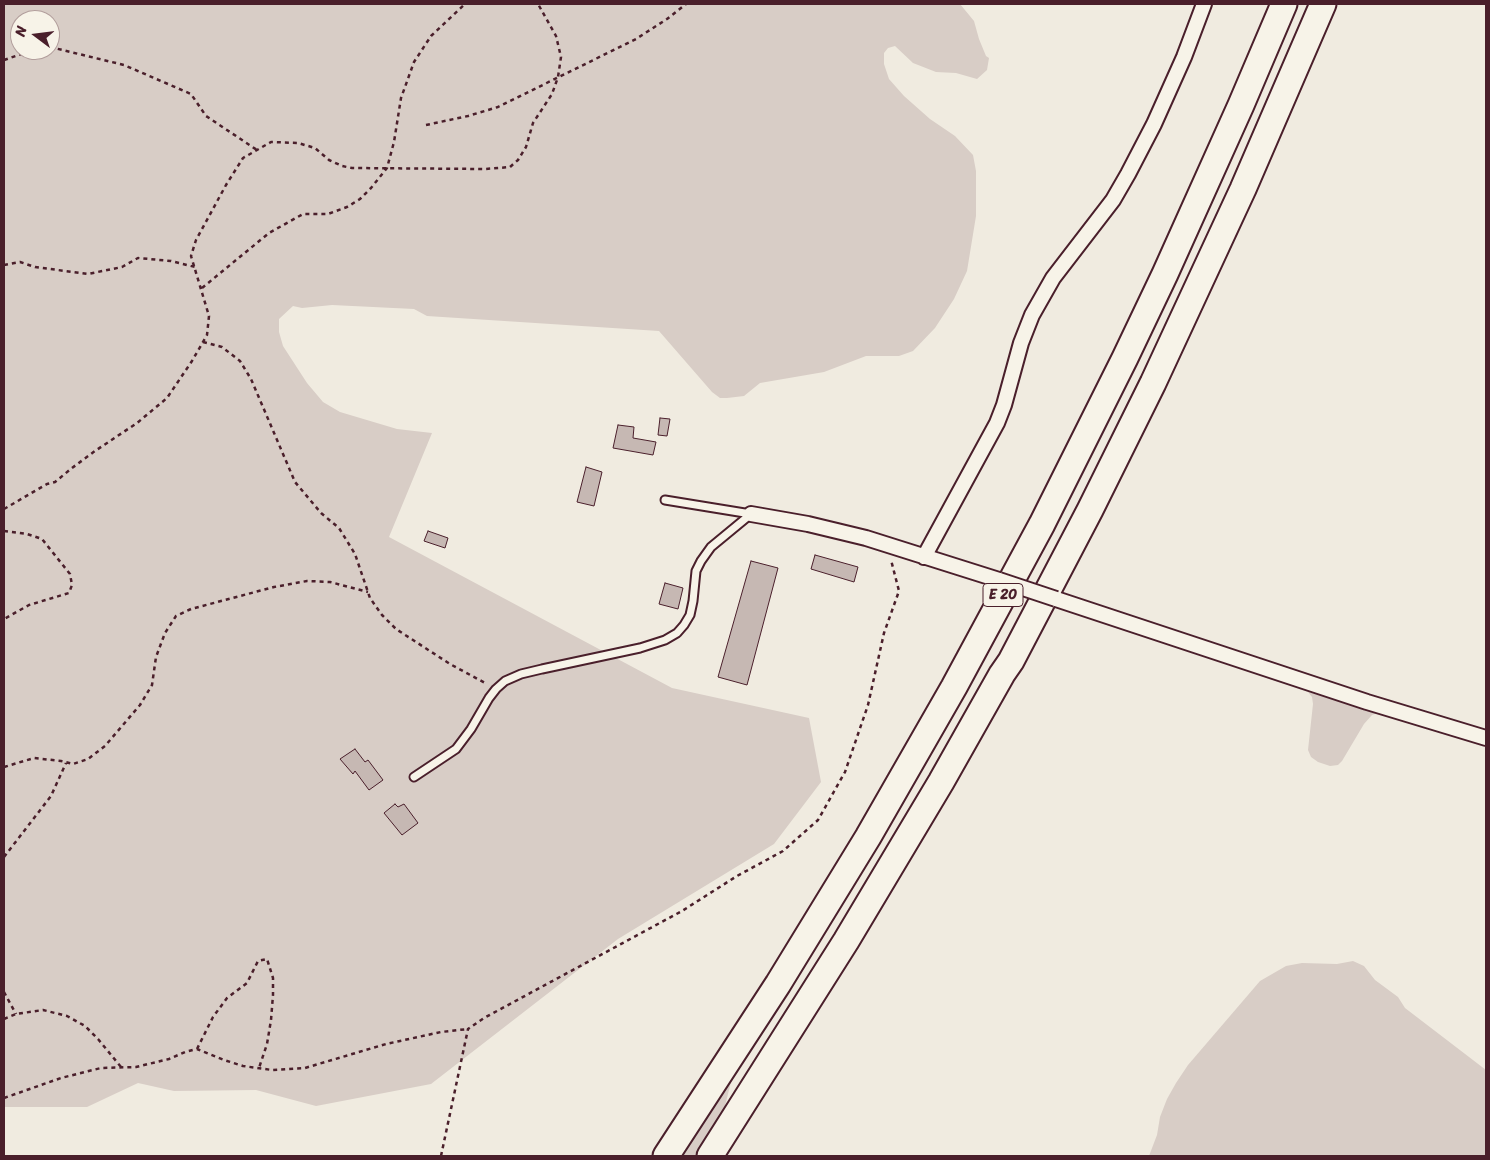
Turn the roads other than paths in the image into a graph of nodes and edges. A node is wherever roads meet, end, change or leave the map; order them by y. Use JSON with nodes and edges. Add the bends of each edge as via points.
{"nodes":[{"id":1,"x":1204,"y":4,"type":"edge"},
{"id":2,"x":1284,"y":4,"type":"edge"},
{"id":3,"x":1323,"y":4,"type":"edge"},
{"id":4,"x":665,"y":500,"type":"dead end"},
{"id":5,"x":751,"y":514,"type":"junction"},
{"id":6,"x":924,"y":556,"type":"junction"},
{"id":7,"x":1486,"y":738,"type":"edge"},
{"id":8,"x":414,"y":777,"type":"dead end"},
{"id":9,"x":666,"y":1156,"type":"edge"},
{"id":10,"x":710,"y":1156,"type":"edge"}],
"edges":[{"from":1,"to":6,"type":"street","via":[[1184,57],[1128,174],[1053,278],[1032,315],[998,423]]},
{"from":2,"to":9,"type":"highway","number":"E 20","via":[[1165,274],[1042,524],[954,687],[863,845],[783,976]]},
{"from":3,"to":10,"type":"highway","number":"E 20","via":[[1244,189],[1153,383],[1015,652],[846,941]]},
{"from":4,"to":5,"type":"lane"},
{"from":5,"to":6,"type":"street","via":[[808,524]]},
{"from":5,"to":8,"type":"lane","via":[[711,547],[701,561],[696,571],[690,615],[677,633],[640,648],[521,674],[505,681],[496,689],[456,749]]},
{"from":6,"to":7,"type":"street","bridge":true}]}
